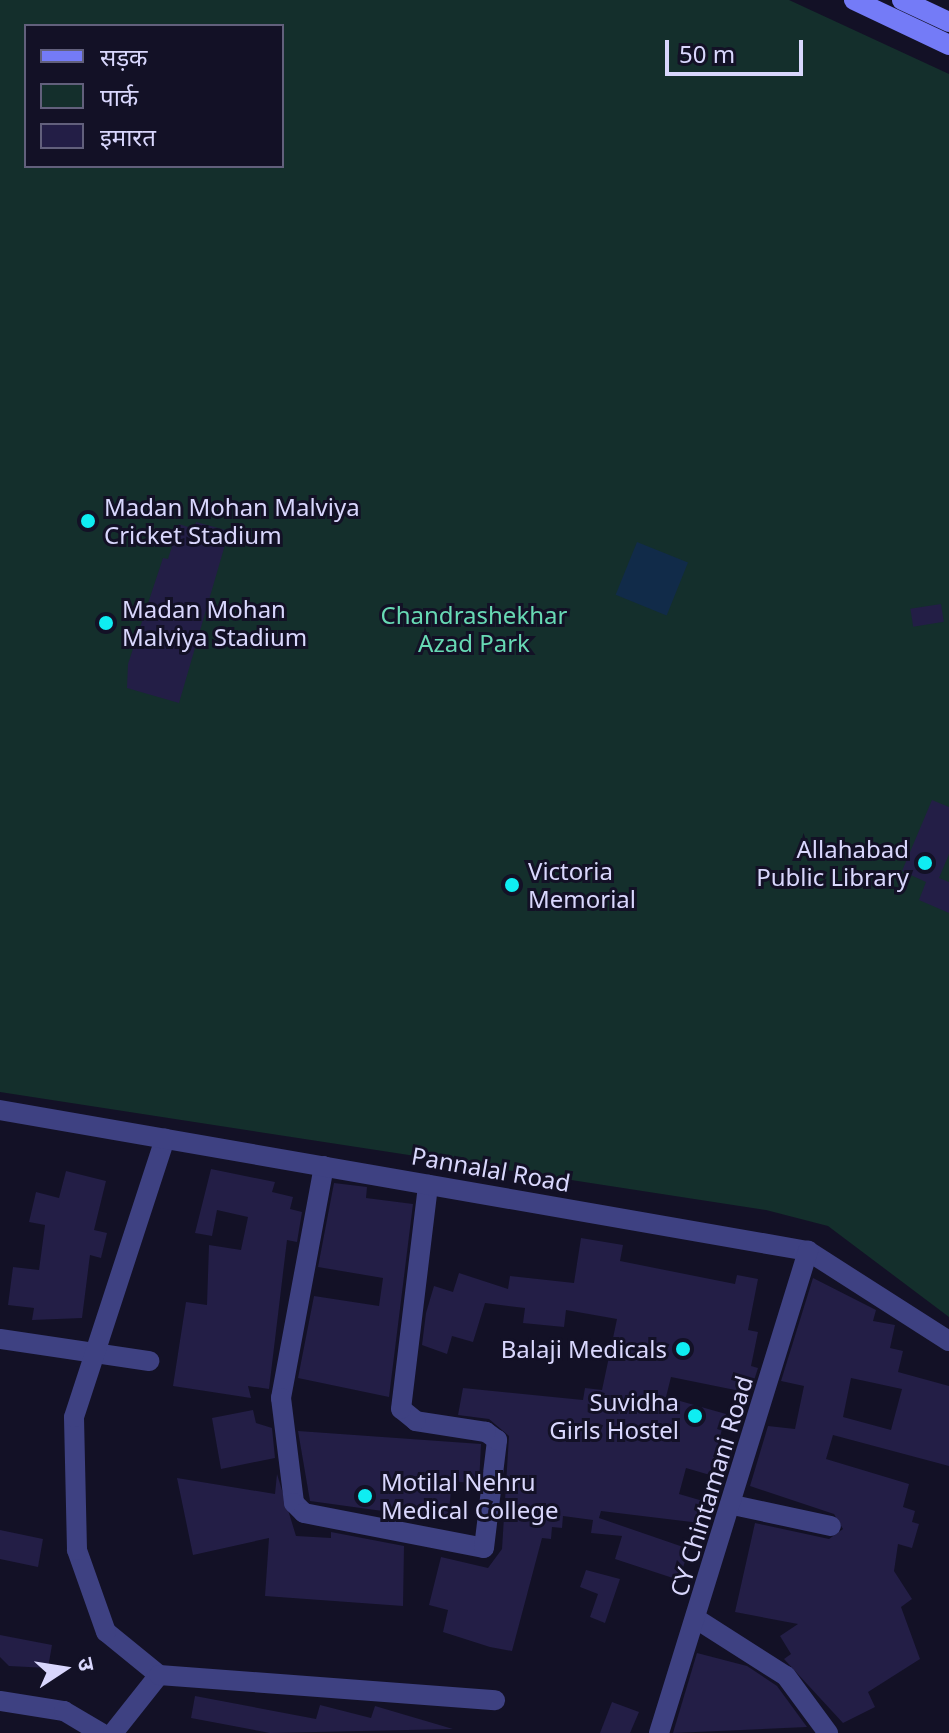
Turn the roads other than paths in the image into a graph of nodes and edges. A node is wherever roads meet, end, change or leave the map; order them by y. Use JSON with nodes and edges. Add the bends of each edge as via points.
{"nodes":[{"id":1,"x":854,"y":0,"type":"edge"},
{"id":2,"x":902,"y":0,"type":"edge"},
{"id":3,"x":949,"y":22,"type":"edge"},
{"id":4,"x":949,"y":45,"type":"edge"},
{"id":5,"x":0,"y":1110,"type":"edge"},
{"id":6,"x":165,"y":1138,"type":"junction"},
{"id":7,"x":324,"y":1166,"type":"junction"},
{"id":8,"x":428,"y":1185,"type":"junction"},
{"id":9,"x":808,"y":1251,"type":"junction"},
{"id":10,"x":0,"y":1339,"type":"edge"},
{"id":11,"x":949,"y":1341,"type":"edge"},
{"id":12,"x":95,"y":1353,"type":"junction"},
{"id":13,"x":149,"y":1361,"type":"dead end"},
{"id":14,"x":733,"y":1505,"type":"junction"},
{"id":15,"x":831,"y":1526,"type":"dead end"},
{"id":16,"x":698,"y":1620,"type":"junction"},
{"id":17,"x":159,"y":1675,"type":"junction"},
{"id":18,"x":495,"y":1700,"type":"dead end"},
{"id":19,"x":0,"y":1701,"type":"edge"},
{"id":20,"x":101,"y":1733,"type":"edge"},
{"id":21,"x":113,"y":1733,"type":"edge"},
{"id":22,"x":659,"y":1733,"type":"edge"},
{"id":23,"x":828,"y":1733,"type":"edge"}],
"edges":[{"from":1,"to":4,"type":"main road"},
{"from":2,"to":3,"type":"main road"},
{"from":5,"to":6,"type":"street","name":"Pannalal Road"},
{"from":6,"to":7,"type":"street","name":"Pannalal Road"},
{"from":6,"to":12,"type":"street"},
{"from":7,"to":8,"type":"street","name":"Pannalal Road"},
{"from":7,"to":8,"type":"street","via":[[281,1398],[294,1503],[304,1513],[484,1548],[497,1440],[486,1432],[416,1421],[401,1409]]},
{"from":8,"to":9,"type":"street","name":"Pannalal Road"},
{"from":9,"to":11,"type":"street","name":"Pannalal Road"},
{"from":9,"to":14,"type":"street","name":"CY Chintamani Road"},
{"from":10,"to":12,"type":"street"},
{"from":12,"to":13,"type":"street"},
{"from":12,"to":17,"type":"street","via":[[74,1417],[77,1550],[106,1632]]},
{"from":14,"to":15,"type":"street"},
{"from":14,"to":16,"type":"street","name":"CY Chintamani Road"},
{"from":16,"to":22,"type":"street","name":"CY Chintamani Road"},
{"from":16,"to":23,"type":"street","via":[[786,1676]]},
{"from":17,"to":18,"type":"street"},
{"from":17,"to":21,"type":"street"},
{"from":19,"to":20,"type":"street","via":[[64,1711]]}]}
